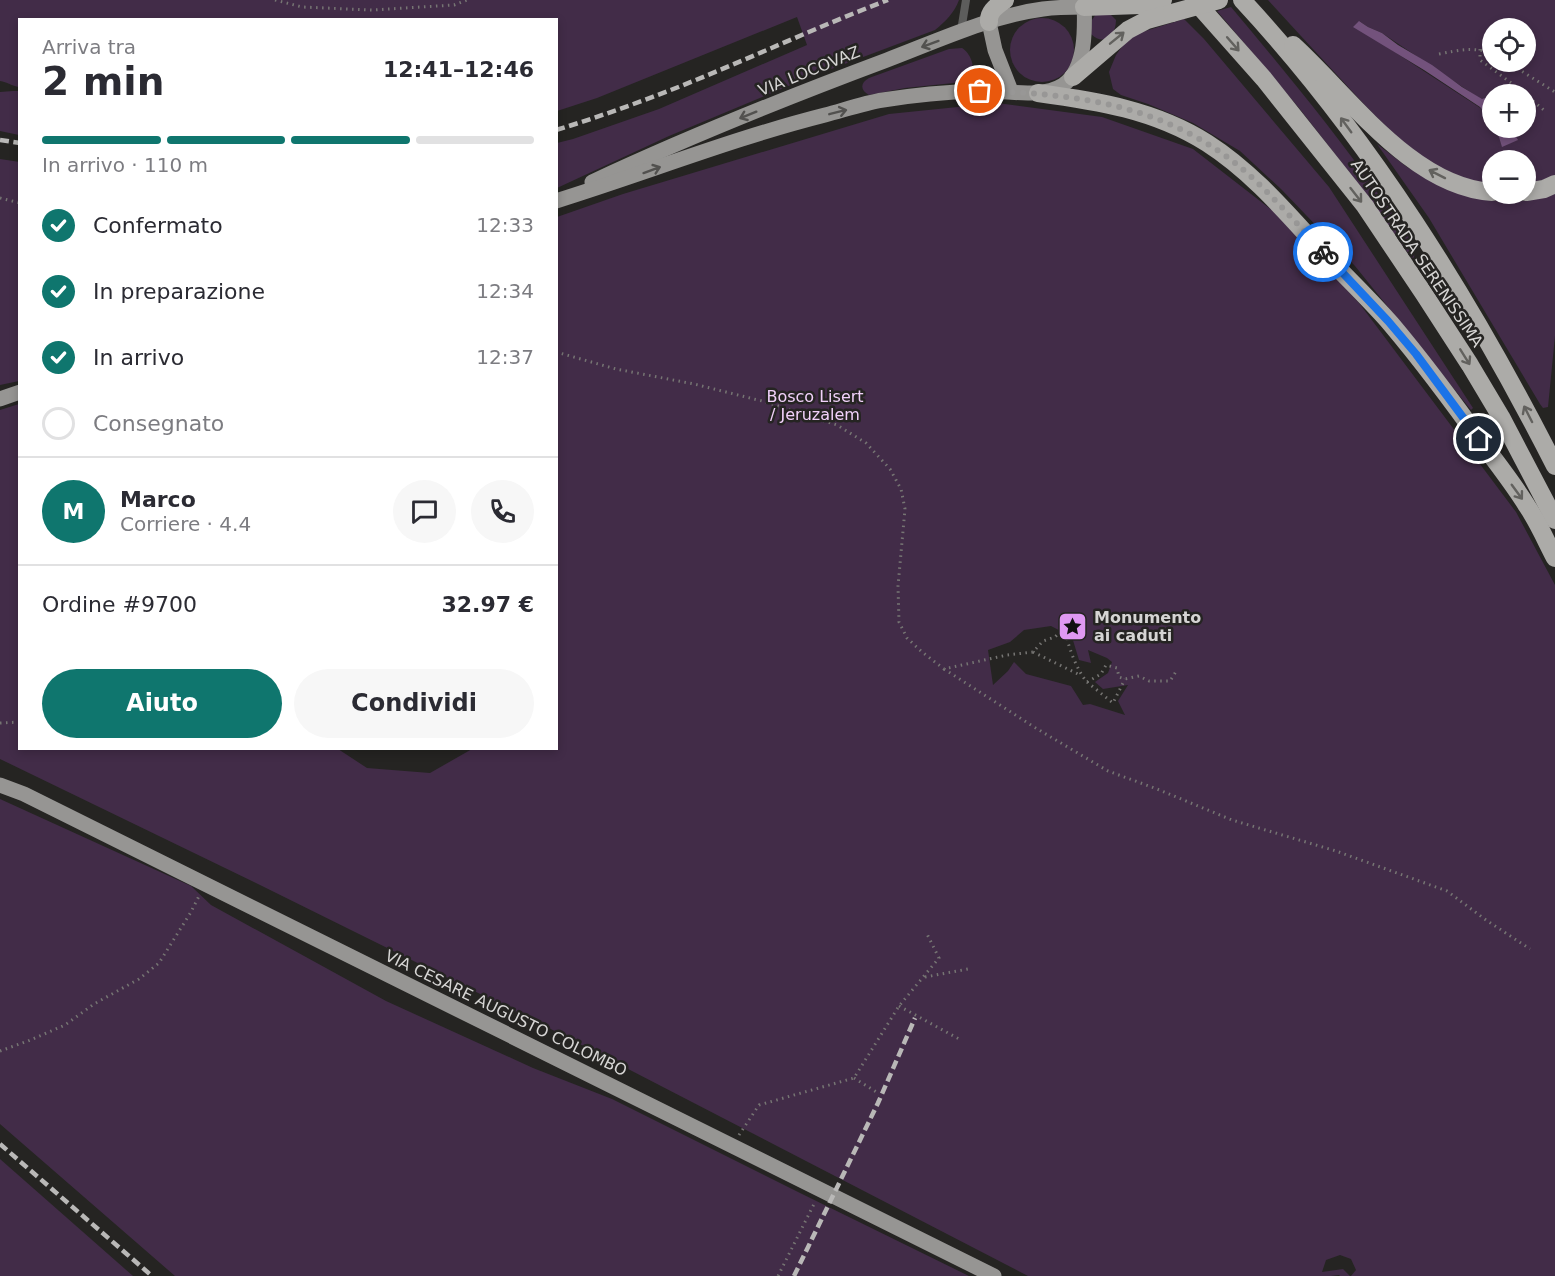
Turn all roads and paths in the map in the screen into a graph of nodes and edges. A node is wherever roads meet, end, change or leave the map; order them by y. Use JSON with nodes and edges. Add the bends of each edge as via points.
{"nodes":[{"id":1,"x":275,"y":0,"type":"edge"},
{"id":2,"x":467,"y":0,"type":"edge"},
{"id":3,"x":966,"y":0,"type":"edge"},
{"id":4,"x":1005,"y":0,"type":"edge"},
{"id":5,"x":1046,"y":0,"type":"edge"},
{"id":6,"x":1194,"y":0,"type":"edge"},
{"id":7,"x":1219,"y":0,"type":"edge"},
{"id":8,"x":1242,"y":0,"type":"edge"},
{"id":9,"x":1125,"y":3,"type":"edge"},
{"id":10,"x":1084,"y":4,"type":"edge"},
{"id":11,"x":1166,"y":4,"type":"edge"},
{"id":12,"x":1025,"y":13,"type":"junction"},
{"id":13,"x":1255,"y":14,"type":"junction"},
{"id":14,"x":989,"y":22,"type":"junction"},
{"id":15,"x":961,"y":32,"type":"junction"},
{"id":16,"x":1480,"y":49,"type":"joint"},
{"id":17,"x":1439,"y":54,"type":"dead end"},
{"id":18,"x":1523,"y":72,"type":"edge"},
{"id":19,"x":1073,"y":77,"type":"junction"},
{"id":20,"x":1011,"y":91,"type":"junction"},
{"id":21,"x":1555,"y":92,"type":"edge"},
{"id":22,"x":1038,"y":93,"type":"junction"},
{"id":23,"x":1545,"y":111,"type":"dead end"},
{"id":24,"x":1555,"y":184,"type":"edge"},
{"id":25,"x":1482,"y":190,"type":"edge"},
{"id":26,"x":1536,"y":190,"type":"edge"},
{"id":27,"x":0,"y":198,"type":"edge"},
{"id":28,"x":558,"y":199,"type":"edge"},
{"id":29,"x":558,"y":199,"type":"edge"},
{"id":30,"x":18,"y":202,"type":"edge"},
{"id":31,"x":558,"y":353,"type":"edge"},
{"id":32,"x":18,"y":393,"type":"edge"},
{"id":33,"x":0,"y":399,"type":"edge"},
{"id":34,"x":1555,"y":466,"type":"edge"},
{"id":35,"x":1555,"y":520,"type":"edge"},
{"id":36,"x":1555,"y":558,"type":"edge"},
{"id":37,"x":1074,"y":617,"type":"dead end"},
{"id":38,"x":1078,"y":622,"type":"dead end"},
{"id":39,"x":1066,"y":627,"type":"junction"},
{"id":40,"x":1033,"y":652,"type":"junction"},
{"id":41,"x":944,"y":669,"type":"junction"},
{"id":42,"x":1177,"y":670,"type":"dead end"},
{"id":43,"x":1081,"y":676,"type":"junction"},
{"id":44,"x":1125,"y":679,"type":"junction"},
{"id":45,"x":1087,"y":682,"type":"junction"},
{"id":46,"x":18,"y":722,"type":"edge"},
{"id":47,"x":0,"y":723,"type":"edge"},
{"id":48,"x":0,"y":785,"type":"edge"},
{"id":49,"x":205,"y":884,"type":"junction"},
{"id":50,"x":927,"y":934,"type":"dead end"},
{"id":51,"x":1530,"y":949,"type":"dead end"},
{"id":52,"x":968,"y":969,"type":"dead end"},
{"id":53,"x":923,"y":977,"type":"junction"},
{"id":54,"x":899,"y":1006,"type":"junction"},
{"id":55,"x":959,"y":1039,"type":"dead end"},
{"id":56,"x":0,"y":1051,"type":"edge"},
{"id":57,"x":855,"y":1078,"type":"junction"},
{"id":58,"x":878,"y":1093,"type":"dead end"},
{"id":59,"x":732,"y":1145,"type":"junction"},
{"id":60,"x":821,"y":1189,"type":"junction"},
{"id":61,"x":778,"y":1276,"type":"edge"},
{"id":62,"x":994,"y":1276,"type":"edge"}],
"edges":[{"from":1,"to":2,"type":"path","via":[[302,7],[372,10],[454,5]]},
{"from":3,"to":15,"type":"lane"},
{"from":4,"to":14,"type":"highway","via":[[989,15]]},
{"from":5,"to":12,"type":"main road"},
{"from":6,"to":35,"type":"highway","name":"AUTOSTRADA SERENISSIMA","one_way":true,"via":[[1264,79],[1365,206],[1470,365]]},
{"from":7,"to":11,"type":"highway","bridge":true},
{"from":8,"to":13,"type":"highway","name":"AUTOSTRADA SERENISSIMA"},
{"from":9,"to":10,"type":"highway"},
{"from":9,"to":11,"type":"highway"},
{"from":10,"to":12,"type":"main road","name":"VIA LOCOVAZ"},
{"from":10,"to":19,"type":"main road","via":[[1083,48]]},
{"from":19,"to":11,"type":"highway","one_way":true,"via":[[1128,30]]},
{"from":12,"to":14,"type":"main road","name":"VIA LOCOVAZ"},
{"from":25,"to":13,"type":"highway","one_way":true,"via":[[1434,174],[1413,160],[1302,52]]},
{"from":34,"to":13,"type":"highway","name":"AUTOSTRADA SERENISSIMA","one_way":true,"via":[[1447,273],[1399,199],[1328,101]]},
{"from":14,"to":15,"type":"main road","name":"VIA LOCOVAZ"},
{"from":14,"to":20,"type":"main road"},
{"from":15,"to":28,"type":"main road","name":"VIA LOCOVAZ","one_way":true,"via":[[676,144]]},
{"from":16,"to":17,"type":"path"},
{"from":16,"to":23,"type":"path","via":[[1480,60]]},
{"from":18,"to":21,"type":"path"},
{"from":19,"to":22,"type":"main road","name":"VIA LOCOVAZ","via":[[1054,90]]},
{"from":20,"to":22,"type":"main road","name":"VIA LOCOVAZ"},
{"from":29,"to":20,"type":"main road","name":"VIA LOCOVAZ","one_way":true,"via":[[784,125],[881,100]]},
{"from":22,"to":36,"type":"highway","one_way":true,"via":[[1092,100],[1156,118],[1206,142],[1246,173],[1416,354],[1528,507]]},
{"from":24,"to":26,"type":"highway"},
{"from":27,"to":30,"type":"path"},
{"from":31,"to":41,"type":"path","via":[[766,402],[837,425],[866,443],[890,469],[901,489],[905,509],[899,622],[907,638]]},
{"from":32,"to":33,"type":"main road"},
{"from":37,"to":39,"type":"path"},
{"from":38,"to":39,"type":"path","via":[[1074,633]]},
{"from":39,"to":40,"type":"path"},
{"from":39,"to":43,"type":"path","via":[[1066,640]]},
{"from":40,"to":41,"type":"path"},
{"from":40,"to":43,"type":"path"},
{"from":41,"to":51,"type":"path","via":[[1108,771],[1232,820],[1336,851],[1446,891]]},
{"from":42,"to":44,"type":"path","via":[[1170,681],[1149,681],[1139,676]]},
{"from":43,"to":45,"type":"path"},
{"from":44,"to":45,"type":"path","via":[[1119,677],[1117,668],[1106,664],[1101,674]]},
{"from":44,"to":45,"type":"path","via":[[1113,703]]},
{"from":46,"to":47,"type":"path"},
{"from":48,"to":49,"type":"main road","name":"VIA CESARE AUGUSTO COLOMBO"},
{"from":49,"to":56,"type":"path","via":[[159,963],[65,1025]]},
{"from":49,"to":59,"type":"main road","name":"VIA CESARE AUGUSTO COLOMBO"},
{"from":50,"to":53,"type":"path","via":[[939,958]]},
{"from":52,"to":53,"type":"path"},
{"from":53,"to":54,"type":"path"},
{"from":54,"to":55,"type":"path"},
{"from":54,"to":57,"type":"path"},
{"from":57,"to":58,"type":"path"},
{"from":57,"to":59,"type":"path","via":[[759,1105]]},
{"from":59,"to":60,"type":"main road","name":"VIA CESARE AUGUSTO COLOMBO"},
{"from":60,"to":61,"type":"path"},
{"from":60,"to":62,"type":"main road","name":"VIA CESARE AUGUSTO COLOMBO"}]}
